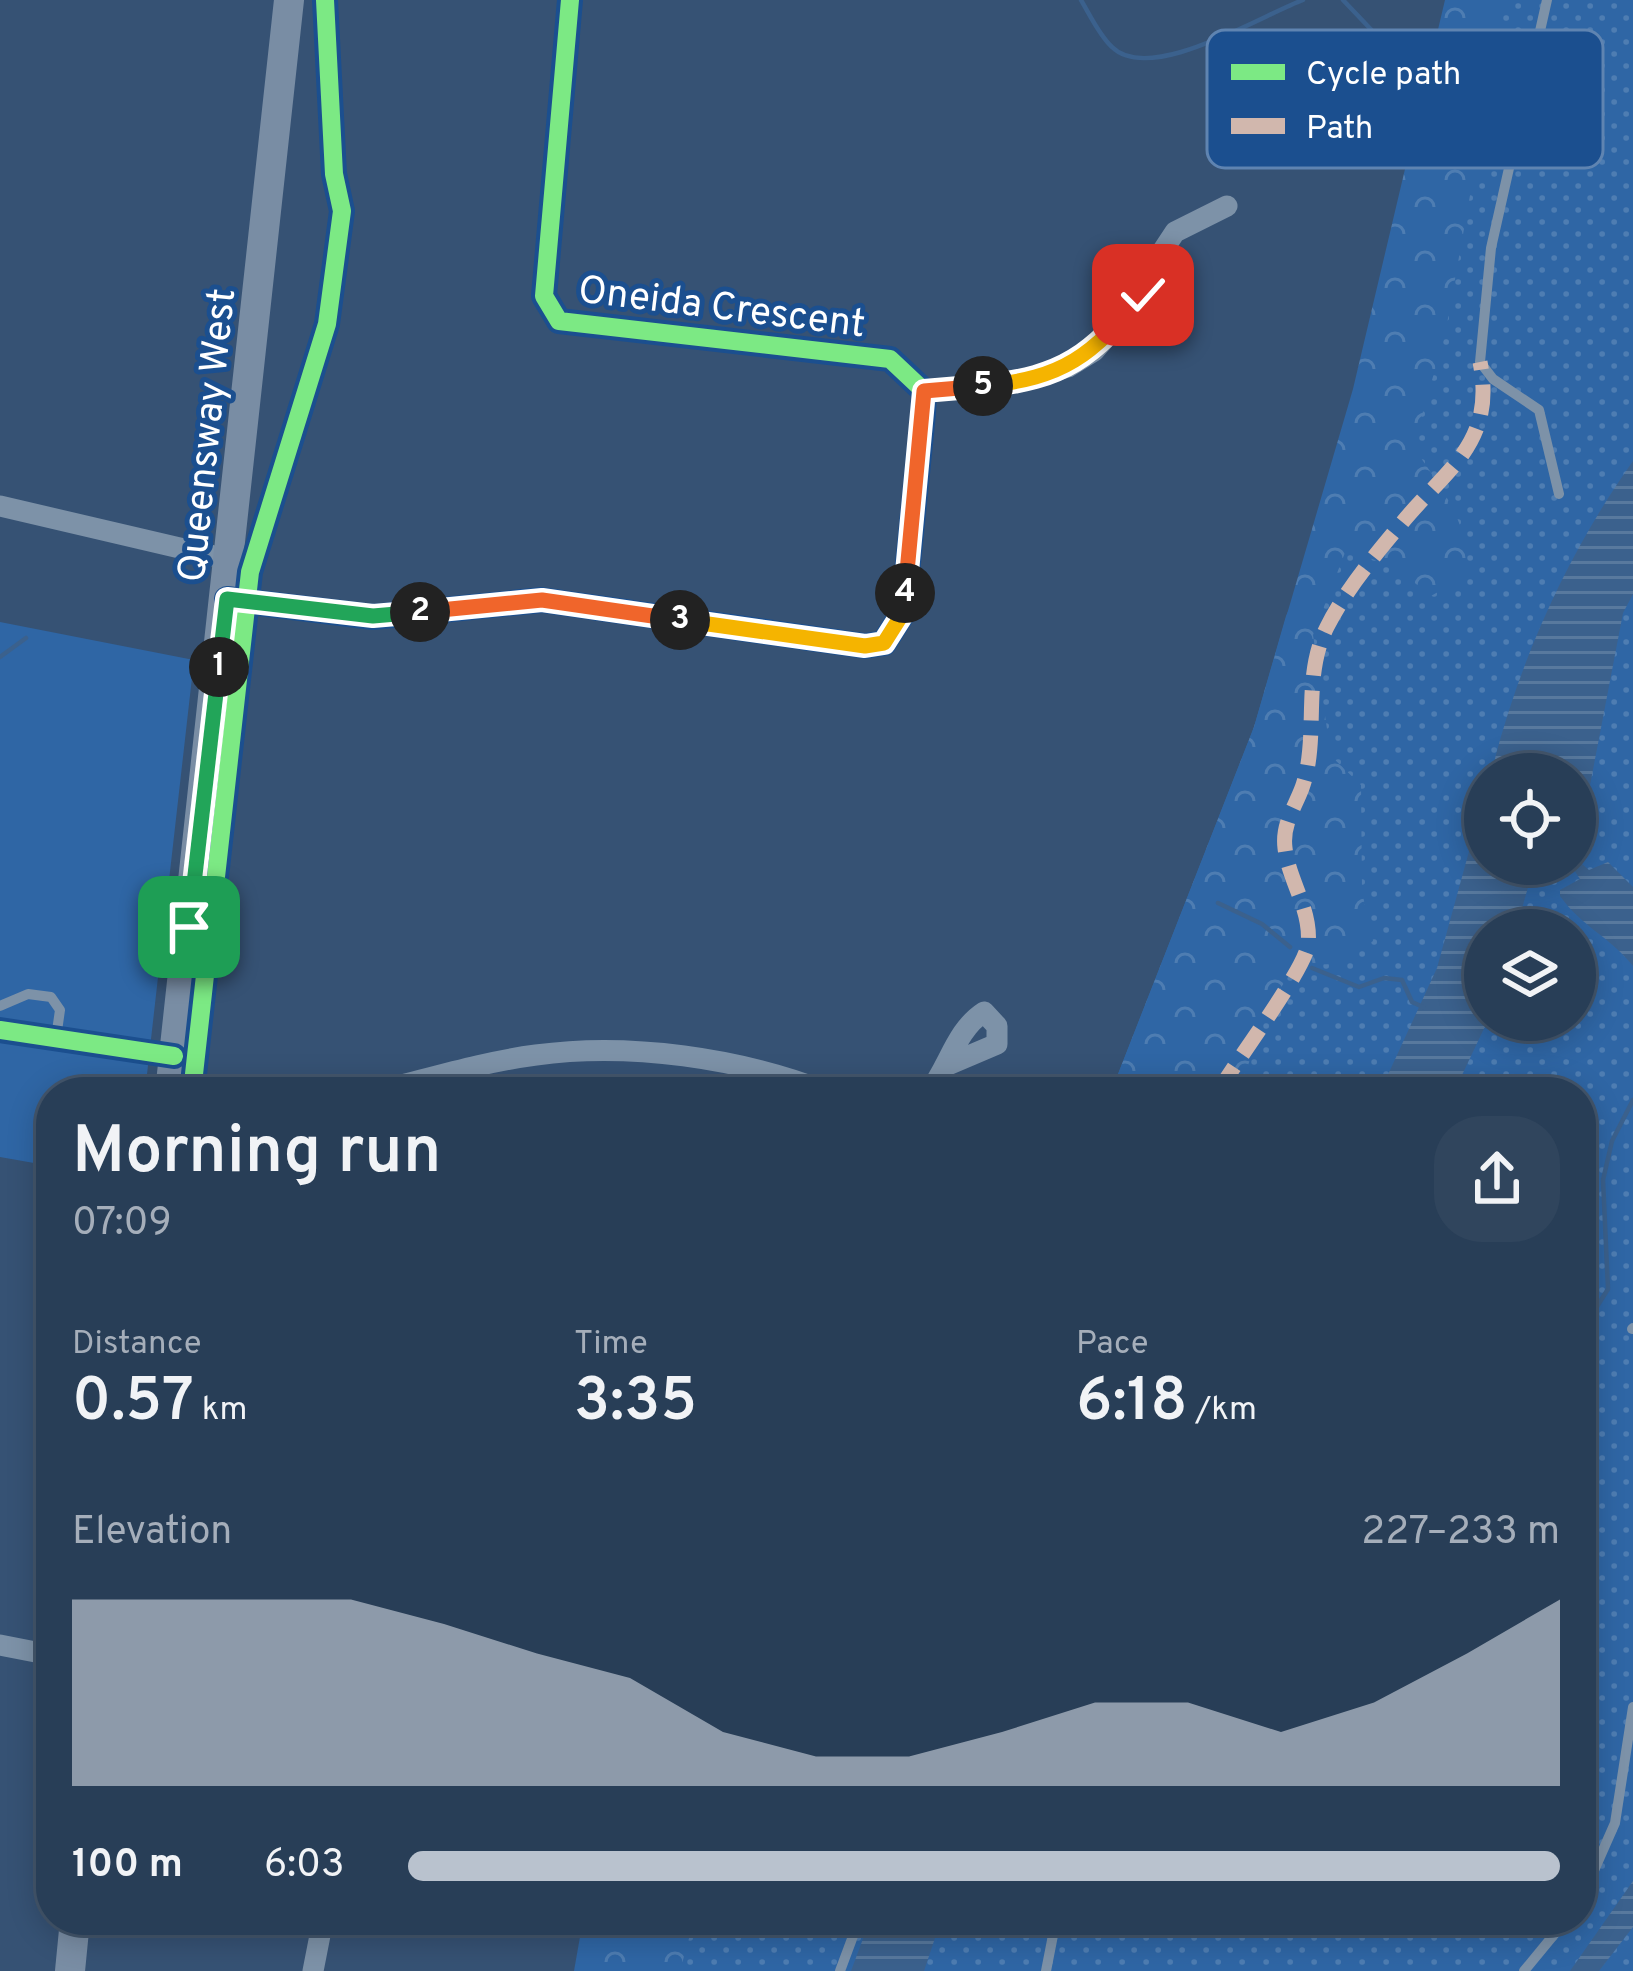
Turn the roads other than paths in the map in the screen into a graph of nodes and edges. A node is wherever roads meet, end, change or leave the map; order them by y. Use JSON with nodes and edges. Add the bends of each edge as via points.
{"nodes":[{"id":1,"x":289,"y":0,"type":"edge"},
{"id":2,"x":570,"y":0,"type":"edge"},
{"id":3,"x":1547,"y":0,"type":"edge"},
{"id":4,"x":1540,"y":30,"type":"edge"},
{"id":5,"x":1509,"y":168,"type":"edge"},
{"id":6,"x":1227,"y":206,"type":"dead end"},
{"id":7,"x":924,"y":391,"type":"junction"},
{"id":8,"x":1559,"y":494,"type":"dead end"},
{"id":9,"x":0,"y":506,"type":"edge"},
{"id":10,"x":231,"y":560,"type":"junction"},
{"id":11,"x":227,"y":599,"type":"junction"},
{"id":12,"x":0,"y":1006,"type":"edge"},
{"id":13,"x":0,"y":1030,"type":"edge"},
{"id":14,"x":56,"y":1039,"type":"junction"},
{"id":15,"x":174,"y":1056,"type":"junction"},
{"id":16,"x":950,"y":1064,"type":"dead end"},
{"id":17,"x":172,"y":1077,"type":"edge"},
{"id":18,"x":439,"y":1077,"type":"edge"},
{"id":19,"x":770,"y":1077,"type":"edge"},
{"id":20,"x":940,"y":1077,"type":"edge"},
{"id":21,"x":0,"y":1645,"type":"edge"},
{"id":22,"x":36,"y":1651,"type":"edge"},
{"id":23,"x":1633,"y":1707,"type":"edge"},
{"id":24,"x":1596,"y":1866,"type":"edge"},
{"id":25,"x":74,"y":1935,"type":"edge"},
{"id":26,"x":320,"y":1935,"type":"edge"},
{"id":27,"x":853,"y":1935,"type":"edge"},
{"id":28,"x":1053,"y":1935,"type":"edge"},
{"id":29,"x":1554,"y":1935,"type":"edge"},
{"id":30,"x":70,"y":1971,"type":"edge"},
{"id":31,"x":313,"y":1971,"type":"edge"},
{"id":32,"x":840,"y":1971,"type":"edge"},
{"id":33,"x":1046,"y":1971,"type":"edge"},
{"id":34,"x":1524,"y":1971,"type":"edge"}],
"edges":[{"from":1,"to":10,"type":"street","name":"Queensway West"},
{"from":2,"to":7,"type":"street","name":"Oneida Crescent","via":[[544,296],[559,321],[890,359]]},
{"from":3,"to":4,"type":"lane"},
{"from":5,"to":8,"type":"lane","via":[[1491,248],[1480,362],[1539,410]]},
{"from":6,"to":7,"type":"street","via":[[1175,232],[1143,295],[1094,351],[1068,367],[1018,382]]},
{"from":7,"to":11,"type":"street","via":[[903,613],[884,643],[542,600],[373,616]]},
{"from":9,"to":10,"type":"street"},
{"from":10,"to":11,"type":"street","name":"Queensway West"},
{"from":11,"to":15,"type":"street","name":"Queensway West"},
{"from":12,"to":14,"type":"lane","via":[[28,994],[51,997],[60,1010]]},
{"from":13,"to":14,"type":"street"},
{"from":14,"to":15,"type":"street"},
{"from":15,"to":17,"type":"street","name":"Queensway West"},
{"from":16,"to":20,"type":"street"},
{"from":18,"to":19,"type":"street","via":[[538,1054],[640,1053]]},
{"from":21,"to":22,"type":"street"},
{"from":23,"to":24,"type":"lane","via":[[1615,1823]]},
{"from":25,"to":30,"type":"street"},
{"from":26,"to":31,"type":"street"},
{"from":27,"to":32,"type":"lane"},
{"from":28,"to":33,"type":"lane"},
{"from":29,"to":34,"type":"lane"}]}
